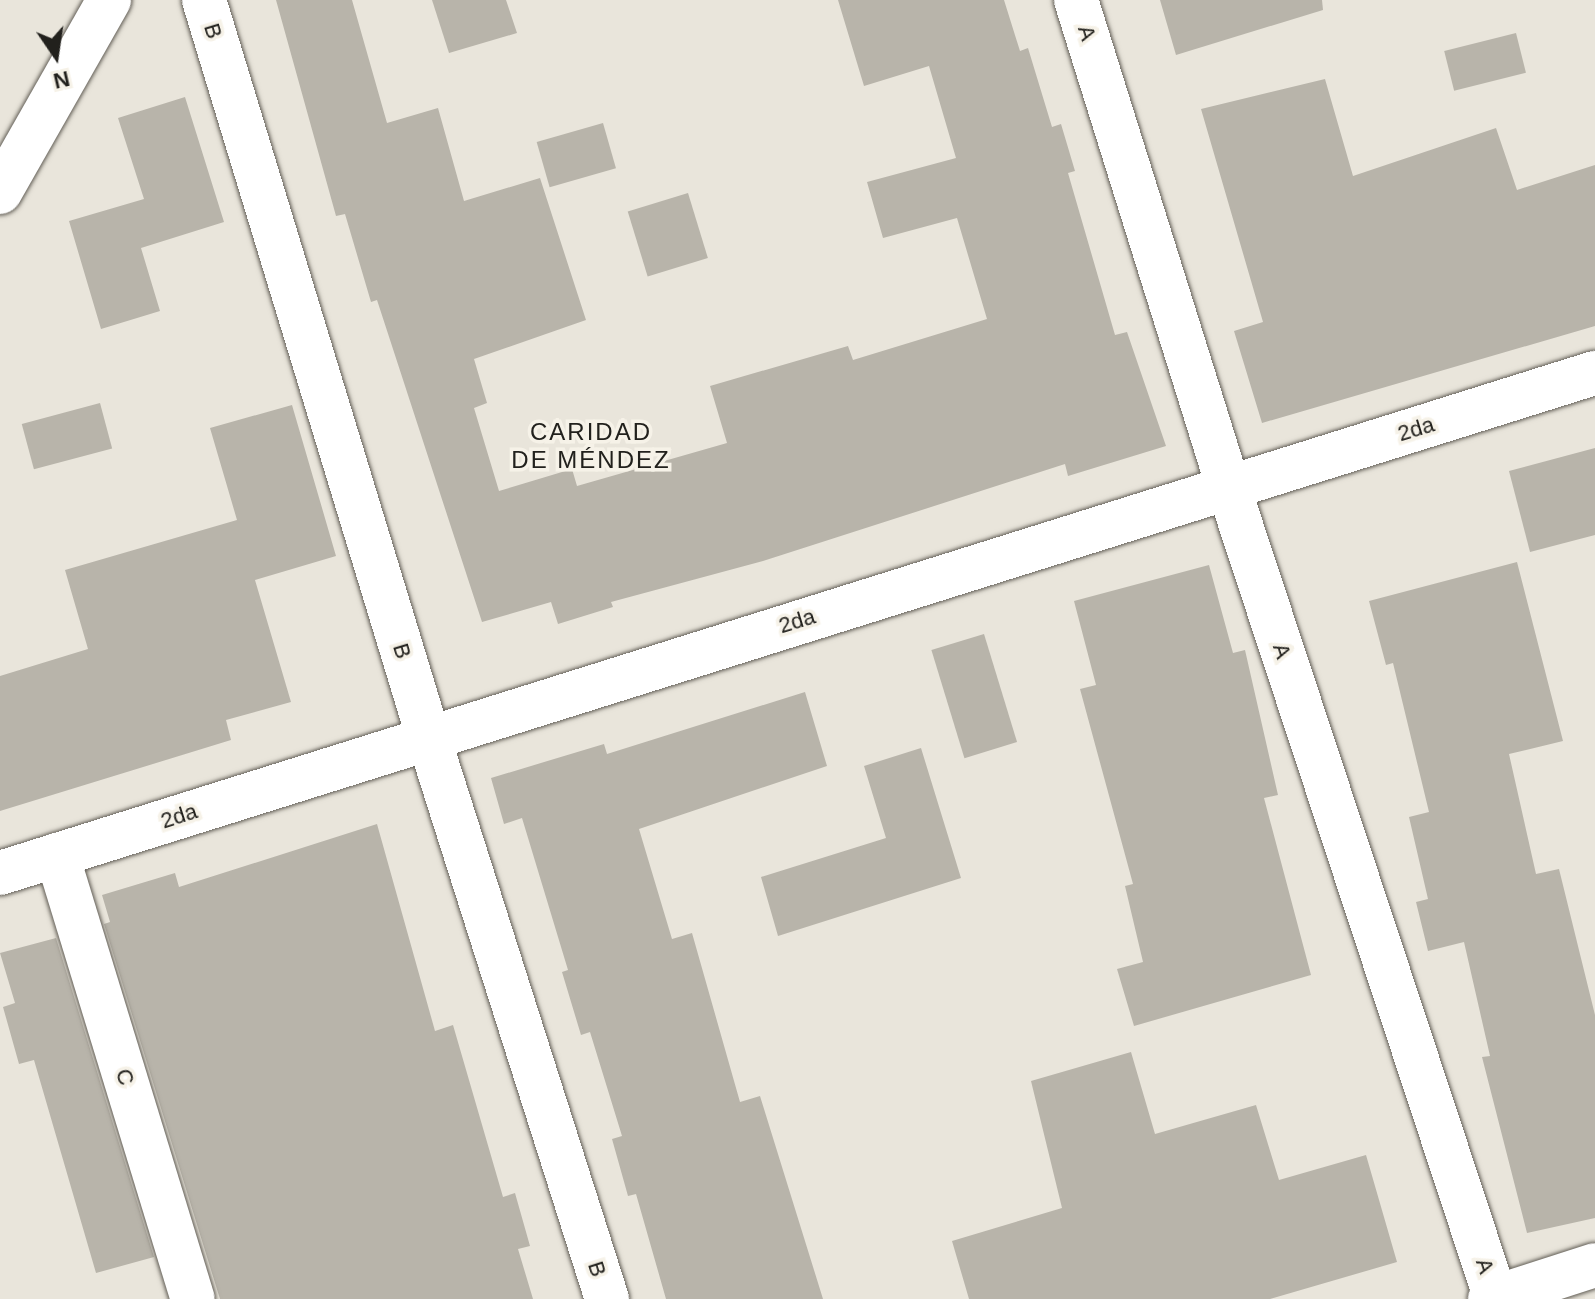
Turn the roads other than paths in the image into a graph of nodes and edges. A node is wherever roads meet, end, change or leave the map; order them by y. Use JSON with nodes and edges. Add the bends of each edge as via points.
{"nodes":[{"id":1,"x":204,"y":0,"type":"edge"},
{"id":2,"x":1076,"y":0,"type":"edge"},
{"id":3,"x":102,"y":5,"type":"edge"},
{"id":4,"x":0,"y":192,"type":"edge"},
{"id":5,"x":1595,"y":373,"type":"edge"},
{"id":6,"x":1228,"y":486,"type":"junction"},
{"id":7,"x":428,"y":736,"type":"junction"},
{"id":8,"x":57,"y":855,"type":"junction"},
{"id":9,"x":0,"y":873,"type":"edge"},
{"id":10,"x":1595,"y":1265,"type":"edge"},
{"id":11,"x":1494,"y":1298,"type":"edge"},
{"id":12,"x":193,"y":1299,"type":"edge"},
{"id":13,"x":607,"y":1299,"type":"edge"}],
"edges":[{"from":1,"to":7,"type":"street","name":"B"},
{"from":2,"to":6,"type":"street","name":"A"},
{"from":3,"to":4,"type":"street"},
{"from":5,"to":6,"type":"street","name":"2da"},
{"from":6,"to":7,"type":"street","name":"2da"},
{"from":6,"to":11,"type":"street","name":"A"},
{"from":7,"to":8,"type":"street","name":"2da"},
{"from":7,"to":13,"type":"street","name":"B"},
{"from":8,"to":9,"type":"street","name":"2da"},
{"from":8,"to":12,"type":"street","name":"C"},
{"from":10,"to":11,"type":"street"}]}
